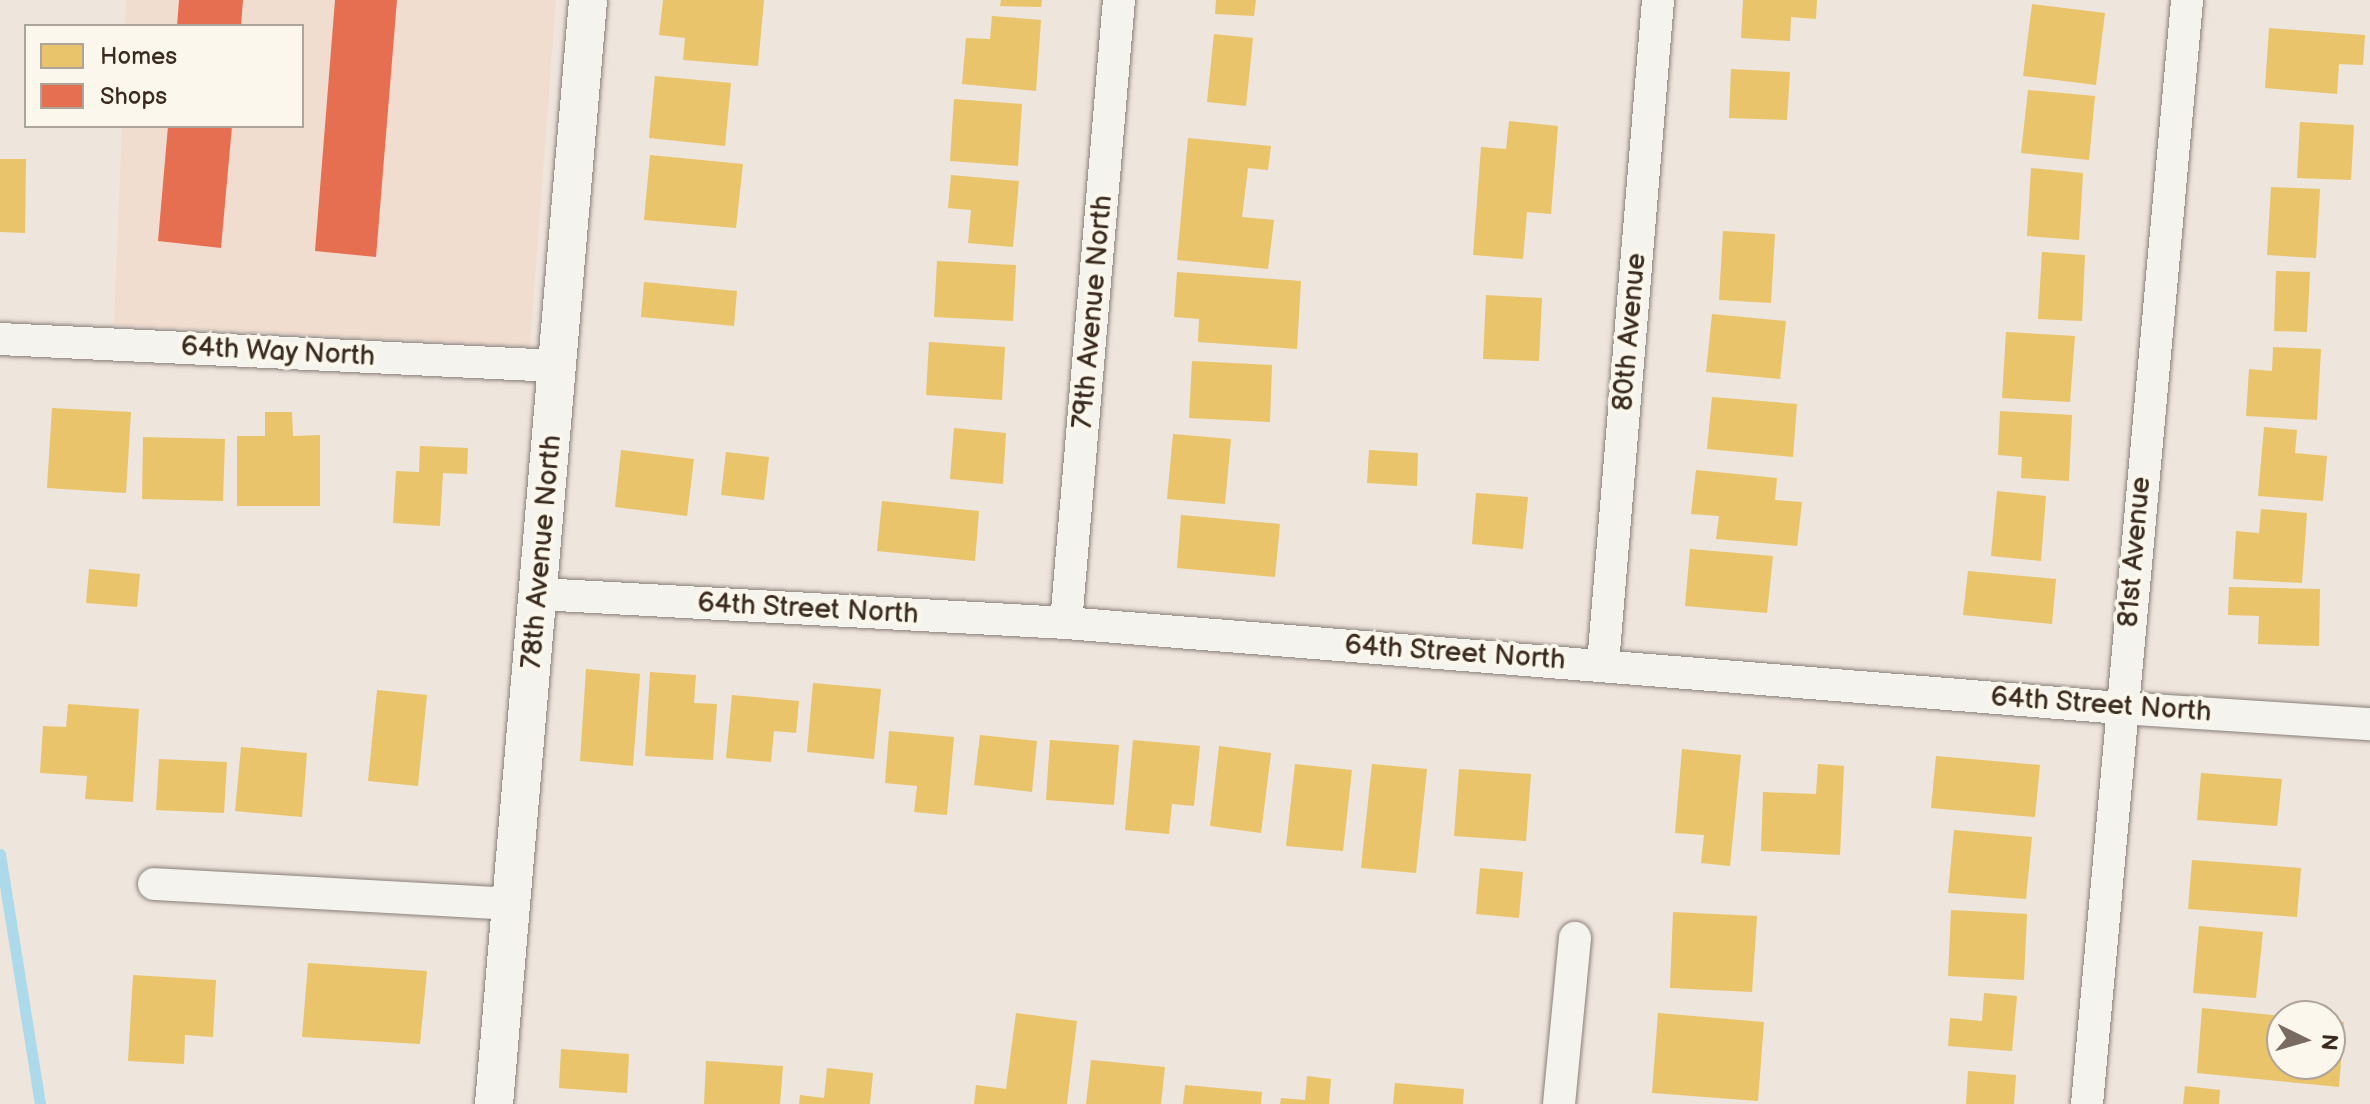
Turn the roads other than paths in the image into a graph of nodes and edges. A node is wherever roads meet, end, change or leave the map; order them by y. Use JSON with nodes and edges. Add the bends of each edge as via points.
{"nodes":[{"id":1,"x":588,"y":0,"type":"edge"},
{"id":2,"x":1119,"y":0,"type":"edge"},
{"id":3,"x":1658,"y":0,"type":"edge"},
{"id":4,"x":2187,"y":0,"type":"edge"},
{"id":5,"x":0,"y":339,"type":"edge"},
{"id":6,"x":557,"y":366,"type":"junction"},
{"id":7,"x":539,"y":594,"type":"junction"},
{"id":8,"x":1066,"y":623,"type":"junction"},
{"id":9,"x":1603,"y":664,"type":"junction"},
{"id":10,"x":2121,"y":708,"type":"junction"},
{"id":11,"x":2370,"y":724,"type":"edge"},
{"id":12,"x":154,"y":884,"type":"dead end"},
{"id":13,"x":510,"y":904,"type":"junction"},
{"id":14,"x":1575,"y":938,"type":"dead end"},
{"id":15,"x":494,"y":1104,"type":"edge"},
{"id":16,"x":1559,"y":1104,"type":"edge"},
{"id":17,"x":2087,"y":1104,"type":"edge"}],
"edges":[{"from":1,"to":6,"type":"street","name":"78th Avenue North"},
{"from":2,"to":8,"type":"street","name":"79th Avenue North"},
{"from":3,"to":9,"type":"street","name":"80th Avenue"},
{"from":4,"to":10,"type":"street","name":"81st Avenue"},
{"from":5,"to":6,"type":"street","name":"64th Way North"},
{"from":6,"to":7,"type":"street","name":"78th Avenue North"},
{"from":7,"to":8,"type":"street","name":"64th Street North"},
{"from":7,"to":13,"type":"street","name":"78th Avenue North"},
{"from":8,"to":9,"type":"street","name":"64th Street North"},
{"from":9,"to":10,"type":"street","name":"64th Street North"},
{"from":10,"to":11,"type":"street","name":"64th Street North"},
{"from":10,"to":17,"type":"street","name":"81st Avenue"},
{"from":12,"to":13,"type":"street"},
{"from":13,"to":15,"type":"street","name":"78th Avenue North"},
{"from":14,"to":16,"type":"street"}]}
